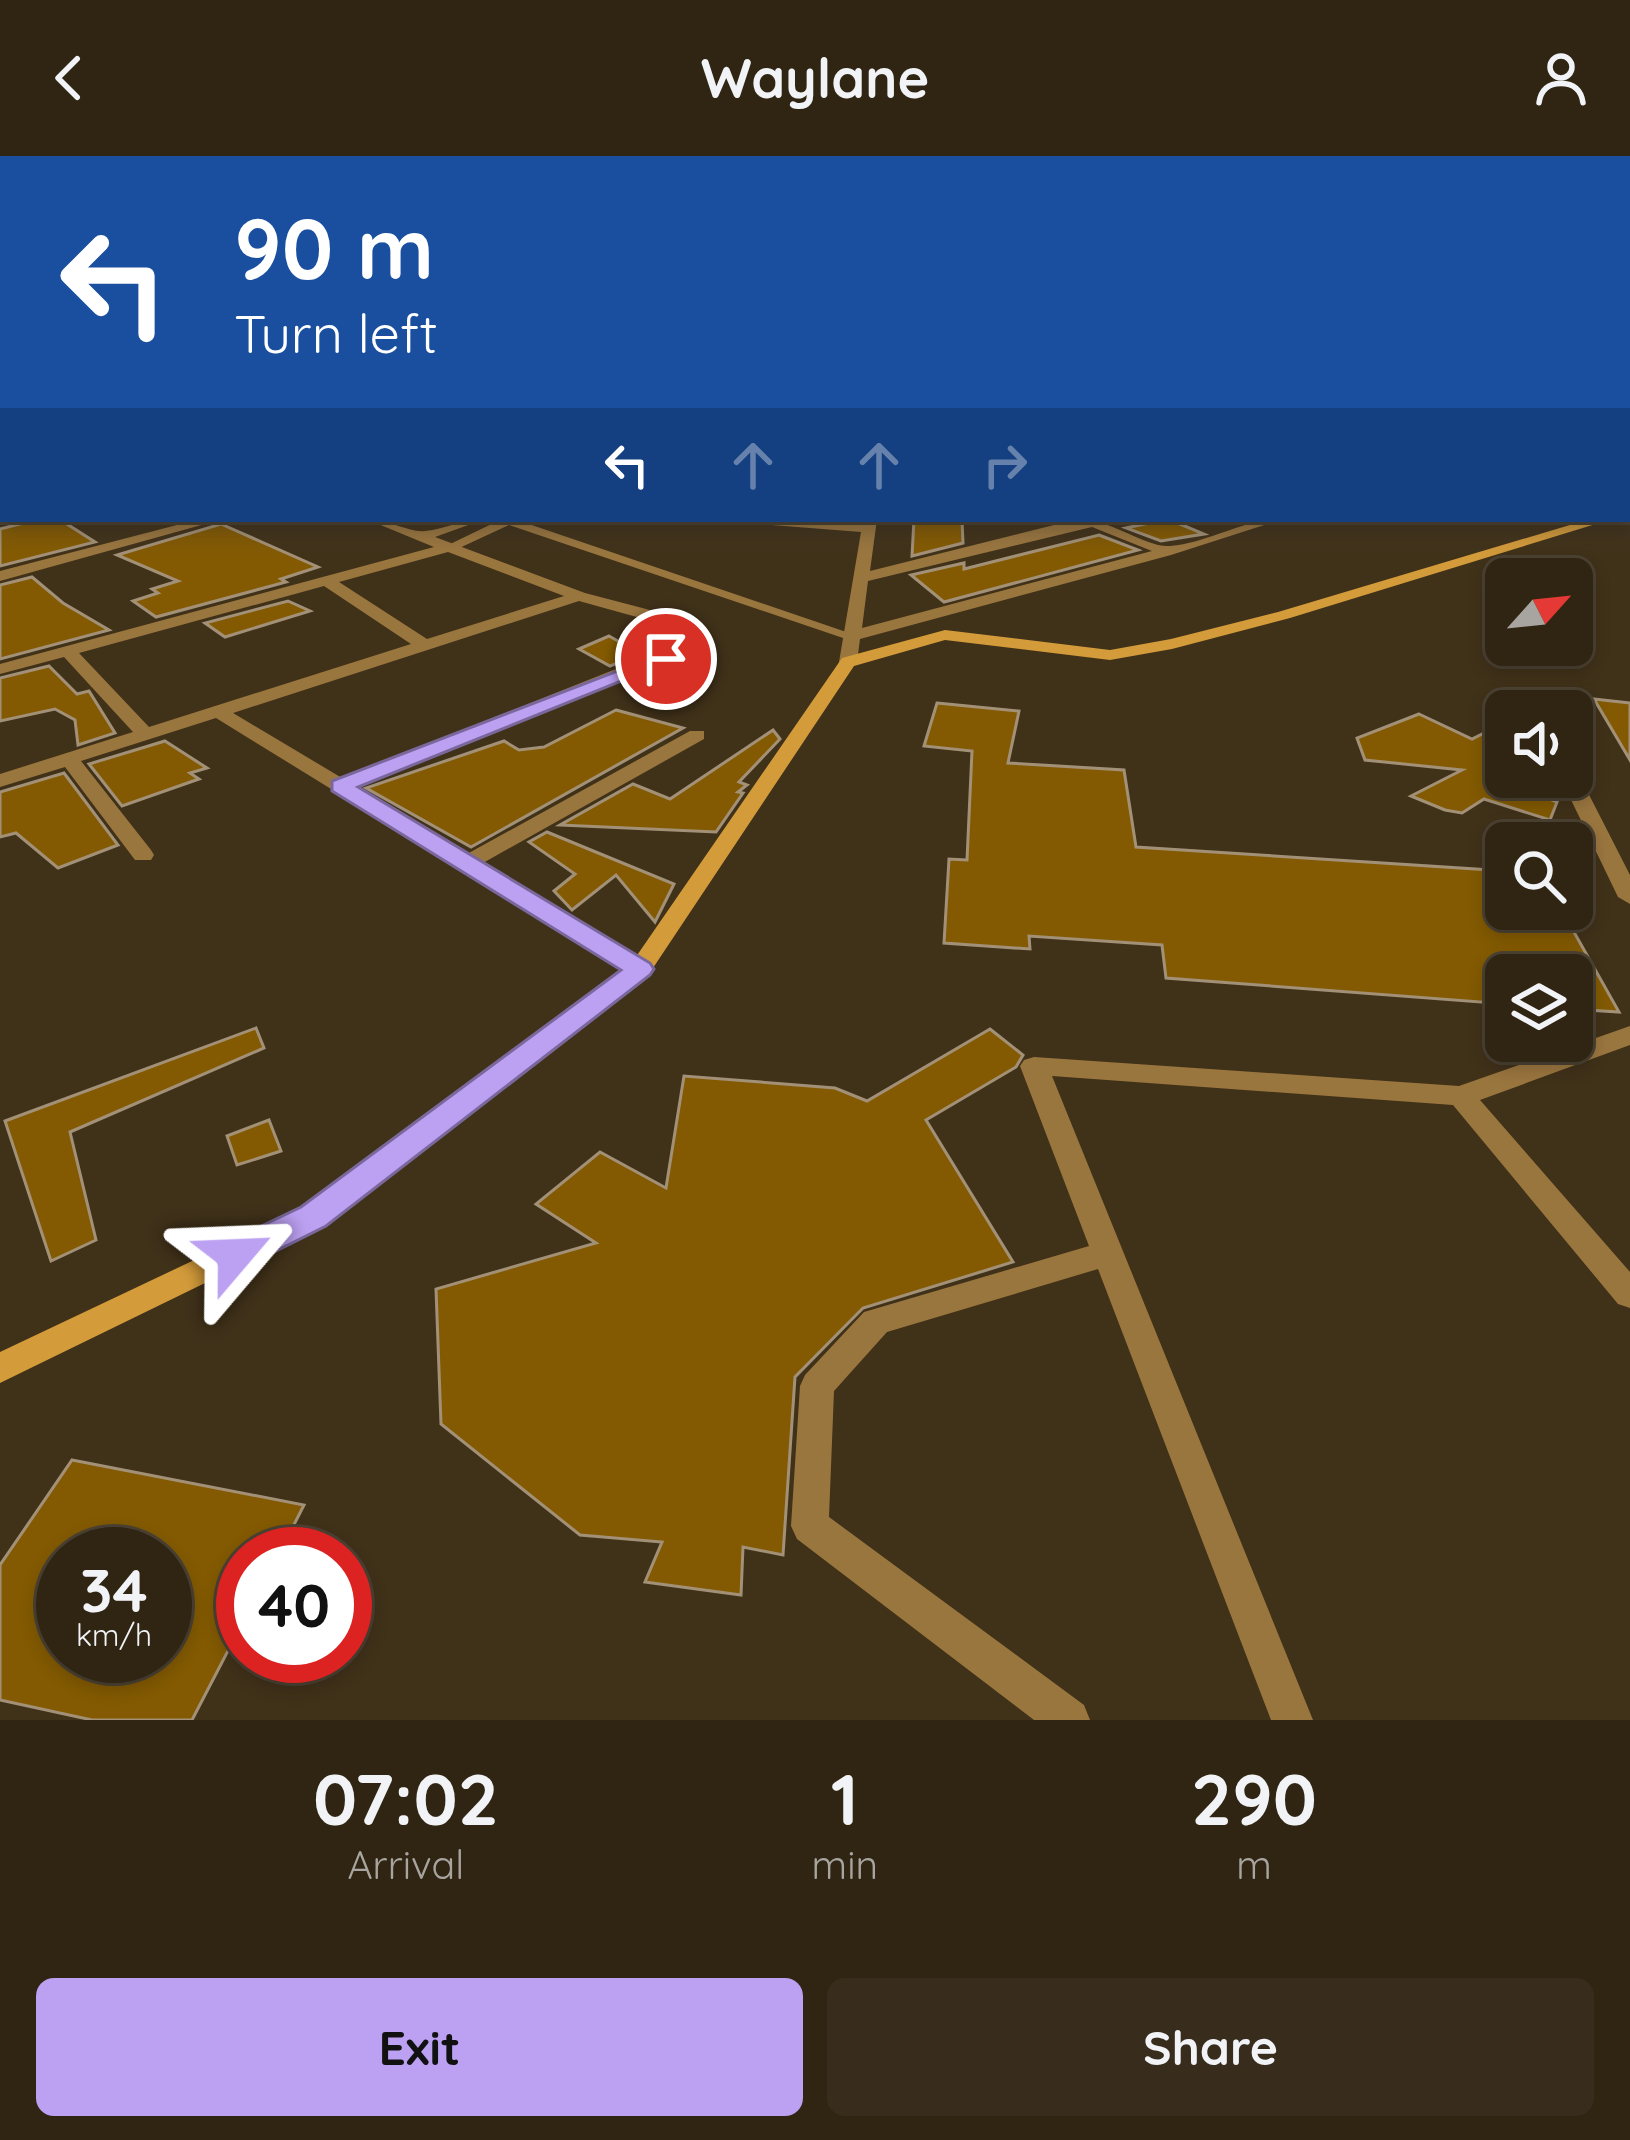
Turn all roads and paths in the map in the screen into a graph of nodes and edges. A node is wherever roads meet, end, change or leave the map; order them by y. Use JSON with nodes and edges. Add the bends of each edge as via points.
{"nodes":[{"id":1,"x":205,"y":522,"type":"edge"},
{"id":2,"x":381,"y":522,"type":"edge"},
{"id":3,"x":469,"y":522,"type":"edge"},
{"id":4,"x":506,"y":522,"type":"edge"},
{"id":5,"x":511,"y":522,"type":"edge"},
{"id":6,"x":820,"y":522,"type":"edge"},
{"id":7,"x":1084,"y":522,"type":"edge"},
{"id":8,"x":1091,"y":522,"type":"edge"},
{"id":9,"x":1264,"y":522,"type":"edge"},
{"id":10,"x":1586,"y":522,"type":"edge"},
{"id":11,"x":869,"y":524,"type":"edge"},
{"id":12,"x":422,"y":537,"type":"junction"},
{"id":13,"x":449,"y":547,"type":"junction"},
{"id":14,"x":1166,"y":552,"type":"junction"},
{"id":15,"x":0,"y":576,"type":"edge"},
{"id":16,"x":861,"y":578,"type":"junction"},
{"id":17,"x":328,"y":580,"type":"junction"},
{"id":18,"x":579,"y":596,"type":"junction"},
{"id":19,"x":851,"y":637,"type":"junction"},
{"id":20,"x":424,"y":645,"type":"junction"},
{"id":21,"x":68,"y":651,"type":"junction"},
{"id":22,"x":848,"y":662,"type":"junction"},
{"id":23,"x":0,"y":669,"type":"edge"},
{"id":24,"x":217,"y":711,"type":"junction"},
{"id":25,"x":145,"y":734,"type":"junction"},
{"id":26,"x":697,"y":735,"type":"dead end"},
{"id":27,"x":69,"y":759,"type":"junction"},
{"id":28,"x":0,"y":781,"type":"edge"},
{"id":29,"x":340,"y":786,"type":"junction"},
{"id":30,"x":1581,"y":798,"type":"edge"},
{"id":31,"x":142,"y":855,"type":"dead end"},
{"id":32,"x":467,"y":862,"type":"junction"},
{"id":33,"x":1630,"y":896,"type":"edge"},
{"id":34,"x":640,"y":969,"type":"junction"},
{"id":35,"x":1630,"y":1035,"type":"edge"},
{"id":36,"x":1460,"y":1096,"type":"junction"},
{"id":37,"x":1108,"y":1253,"type":"junction"},
{"id":38,"x":1630,"y":1295,"type":"edge"},
{"id":39,"x":0,"y":1368,"type":"edge"},
{"id":40,"x":1069,"y":1720,"type":"edge"},
{"id":41,"x":1292,"y":1720,"type":"edge"}],
"edges":[{"from":1,"to":15,"type":"street"},
{"from":2,"to":12,"type":"street"},
{"from":3,"to":12,"type":"street"},
{"from":4,"to":13,"type":"lane"},
{"from":5,"to":19,"type":"lane"},
{"from":6,"to":11,"type":"street"},
{"from":7,"to":16,"type":"street"},
{"from":8,"to":14,"type":"street"},
{"from":9,"to":14,"type":"street"},
{"from":10,"to":22,"type":"street","via":[[1284,615],[1130,652],[945,634]]},
{"from":11,"to":16,"type":"street"},
{"from":12,"to":13,"type":"street"},
{"from":13,"to":17,"type":"street"},
{"from":13,"to":18,"type":"street"},
{"from":14,"to":19,"type":"street"},
{"from":16,"to":19,"type":"street"},
{"from":17,"to":20,"type":"street"},
{"from":17,"to":21,"type":"street"},
{"from":18,"to":20,"type":"street"},
{"from":18,"to":29,"type":"street","via":[[686,625],[703,641]]},
{"from":19,"to":22,"type":"street"},
{"from":20,"to":24,"type":"street"},
{"from":21,"to":23,"type":"street"},
{"from":21,"to":25,"type":"street"},
{"from":22,"to":34,"type":"street"},
{"from":24,"to":25,"type":"street"},
{"from":24,"to":29,"type":"street"},
{"from":25,"to":27,"type":"street"},
{"from":26,"to":32,"type":"street"},
{"from":27,"to":28,"type":"street"},
{"from":27,"to":31,"type":"street"},
{"from":29,"to":32,"type":"street"},
{"from":30,"to":33,"type":"street"},
{"from":32,"to":34,"type":"street"},
{"from":34,"to":39,"type":"street","via":[[313,1216]]},
{"from":35,"to":36,"type":"street"},
{"from":36,"to":37,"type":"street","via":[[1034,1066]]},
{"from":36,"to":38,"type":"street"},
{"from":37,"to":40,"type":"street","via":[[876,1322],[817,1386],[811,1526]]},
{"from":37,"to":41,"type":"street"}]}
